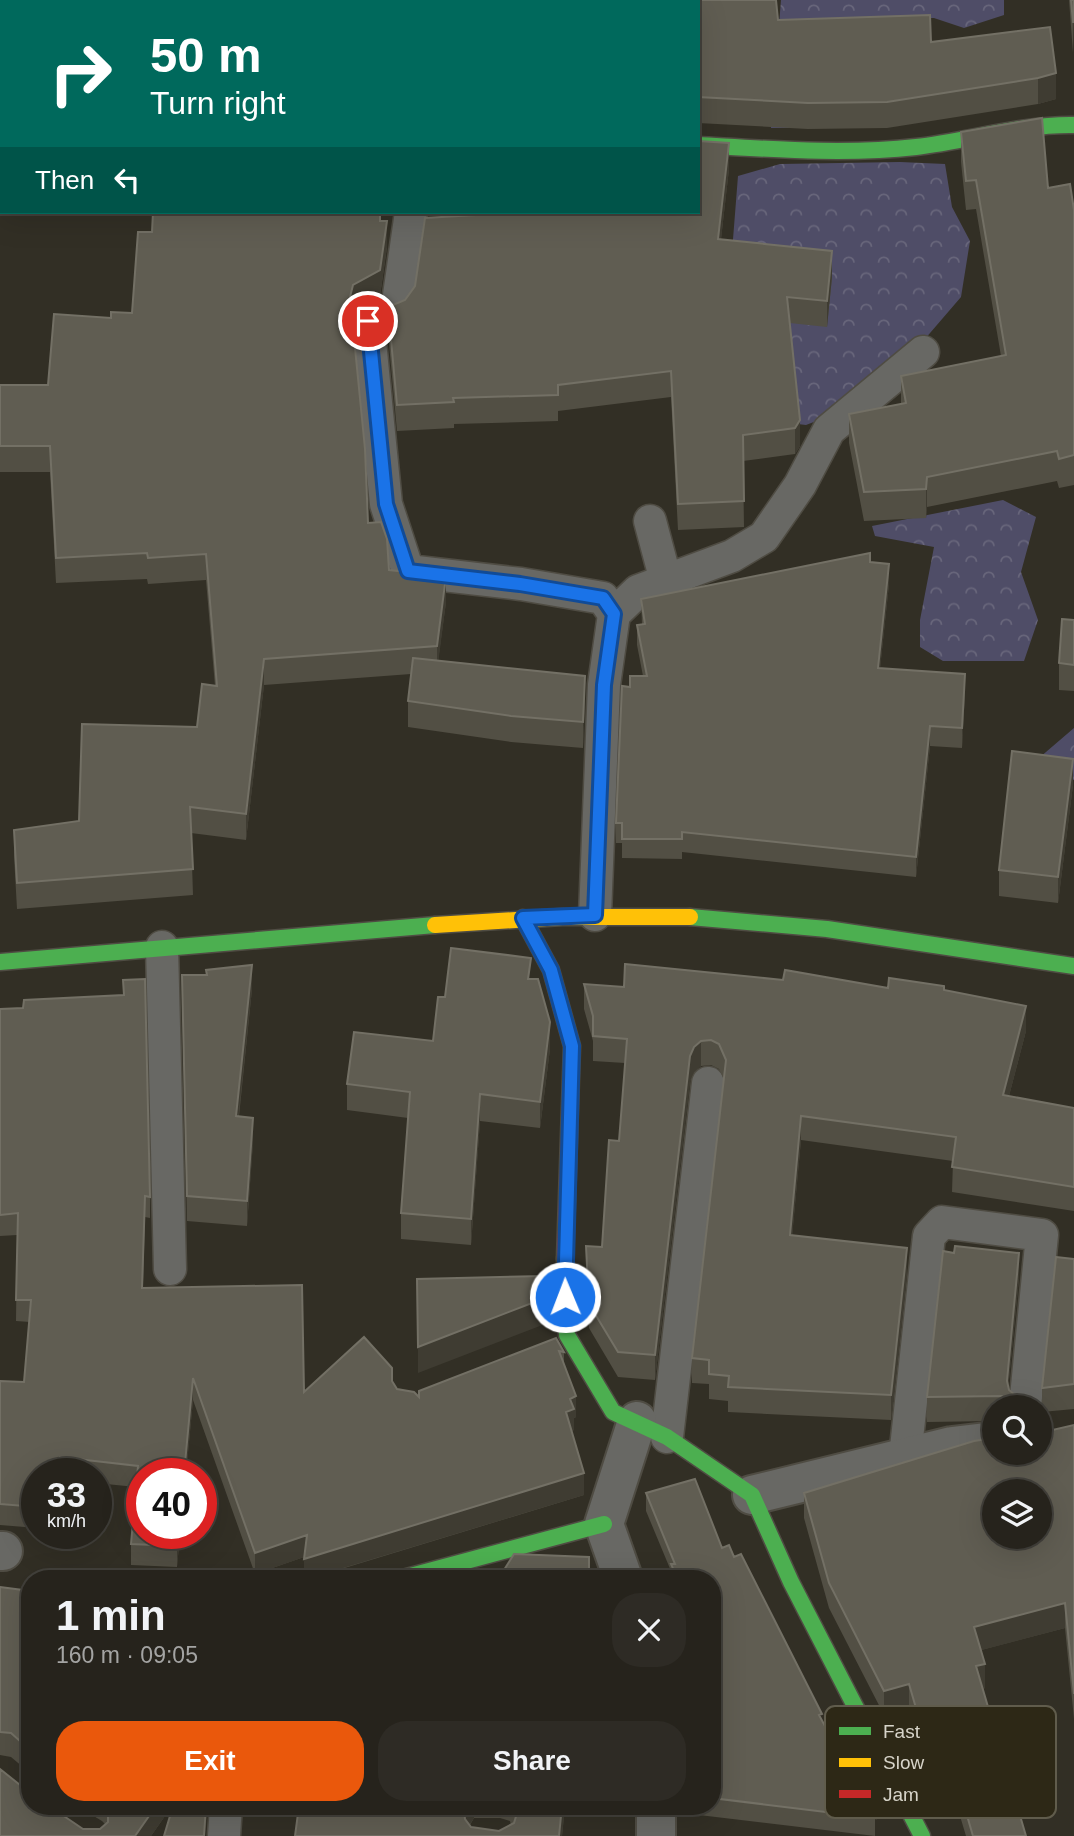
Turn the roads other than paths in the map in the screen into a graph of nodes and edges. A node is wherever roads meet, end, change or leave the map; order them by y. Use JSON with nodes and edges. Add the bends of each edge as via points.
{"nodes":[{"id":1,"x":1074,"y":125,"type":"edge"},
{"id":2,"x":700,"y":145,"type":"edge"},
{"id":3,"x":411,"y":214,"type":"edge"},
{"id":4,"x":923,"y":352,"type":"dead end"},
{"id":5,"x":650,"y":521,"type":"dead end"},
{"id":6,"x":666,"y":580,"type":"junction"},
{"id":7,"x":614,"y":614,"type":"junction"},
{"id":8,"x":595,"y":915,"type":"junction"},
{"id":9,"x":523,"y":918,"type":"junction"},
{"id":10,"x":162,"y":947,"type":"junction"},
{"id":11,"x":0,"y":962,"type":"edge"},
{"id":12,"x":1074,"y":966,"type":"edge"},
{"id":13,"x":708,"y":1083,"type":"dead end"},
{"id":14,"x":170,"y":1269,"type":"dead end"},
{"id":15,"x":1039,"y":1395,"type":"edge"},
{"id":16,"x":652,"y":1429,"type":"junction"},
{"id":17,"x":982,"y":1442,"type":"edge"},
{"id":18,"x":905,"y":1457,"type":"junction"},
{"id":19,"x":752,"y":1494,"type":"junction"},
{"id":20,"x":604,"y":1524,"type":"junction"},
{"id":21,"x":433,"y":1570,"type":"edge"},
{"id":22,"x":620,"y":1570,"type":"edge"},
{"id":23,"x":855,"y":1706,"type":"edge"},
{"id":24,"x":225,"y":1815,"type":"edge"},
{"id":25,"x":656,"y":1815,"type":"edge"},
{"id":26,"x":913,"y":1818,"type":"edge"},
{"id":27,"x":224,"y":1836,"type":"edge"},
{"id":28,"x":656,"y":1836,"type":"edge"},
{"id":29,"x":922,"y":1836,"type":"edge"}],
"edges":[{"from":1,"to":2,"type":"street","via":[[1047,123],[916,147],[806,151]]},
{"from":3,"to":7,"type":"lane","via":[[397,309],[368,321],[386,504],[408,571],[603,598]]},
{"from":4,"to":6,"type":"lane","via":[[829,430],[800,485],[764,537],[732,556]]},
{"from":5,"to":6,"type":"lane"},
{"from":6,"to":7,"type":"lane","via":[[638,591]]},
{"from":7,"to":8,"type":"lane","via":[[604,685]]},
{"from":8,"to":9,"type":"street"},
{"from":8,"to":12,"type":"street","via":[[680,916],[827,930]]},
{"from":9,"to":10,"type":"street"},
{"from":9,"to":16,"type":"street","via":[[551,970],[572,1046],[564,1278],[554,1339],[613,1412]]},
{"from":10,"to":11,"type":"street"},
{"from":10,"to":14,"type":"lane"},
{"from":13,"to":16,"type":"lane"},
{"from":15,"to":18,"type":"lane","via":[[1042,1235],[942,1222],[929,1236]]},
{"from":16,"to":19,"type":"street"},
{"from":16,"to":20,"type":"street"},
{"from":17,"to":18,"type":"street"},
{"from":18,"to":19,"type":"street"},
{"from":19,"to":23,"type":"street"},
{"from":20,"to":21,"type":"street"},
{"from":20,"to":22,"type":"street"},
{"from":24,"to":27,"type":"lane"},
{"from":25,"to":28,"type":"street"},
{"from":26,"to":29,"type":"street"}]}
